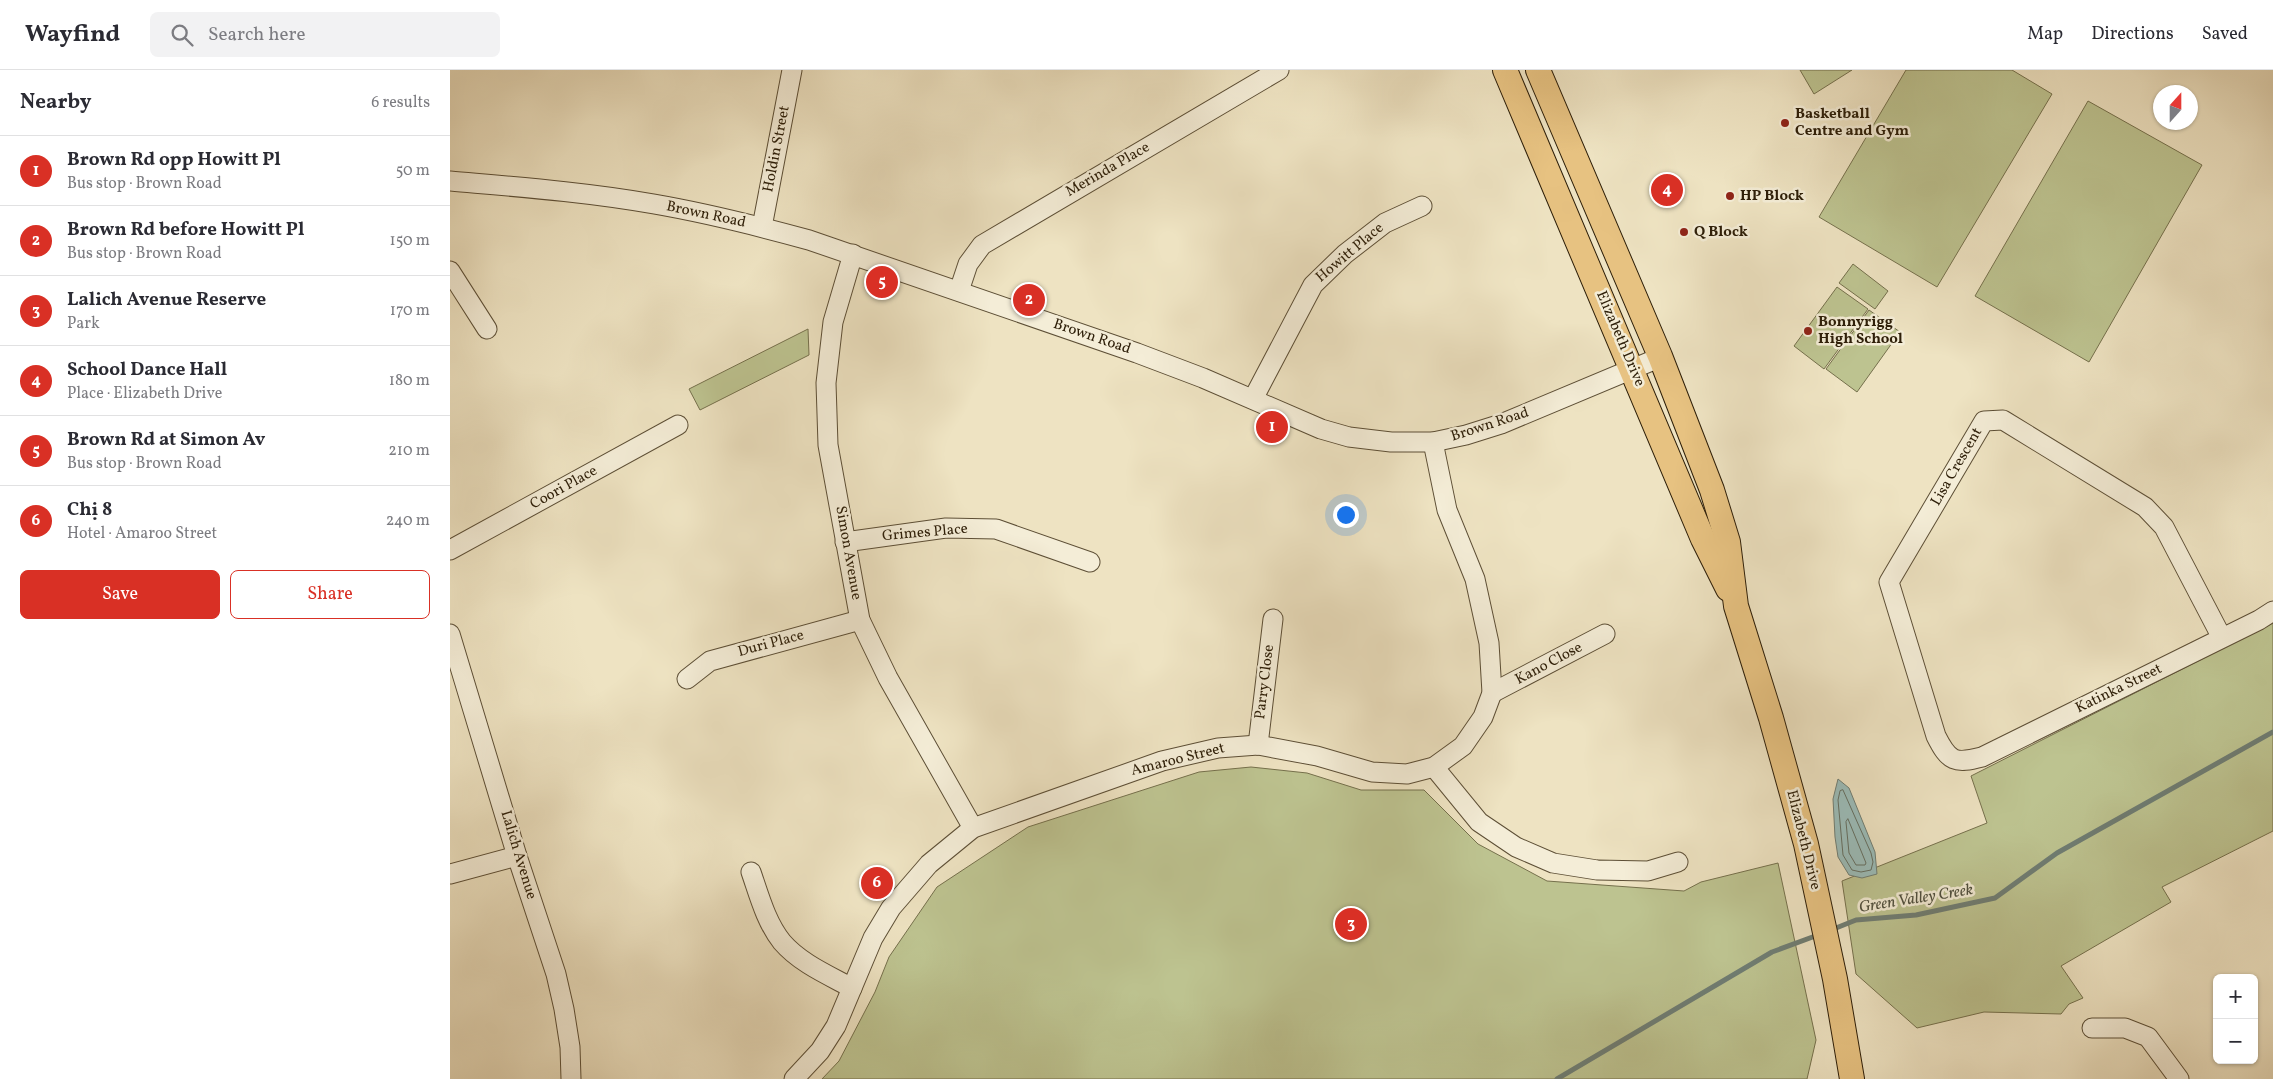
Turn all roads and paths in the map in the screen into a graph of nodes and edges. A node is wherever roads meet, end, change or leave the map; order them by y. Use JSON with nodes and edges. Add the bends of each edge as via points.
{"nodes":[{"id":1,"x":792,"y":70,"type":"edge"},
{"id":2,"x":1280,"y":70,"type":"edge"},
{"id":3,"x":1505,"y":70,"type":"edge"},
{"id":4,"x":1538,"y":70,"type":"edge"},
{"id":5,"x":450,"y":181,"type":"edge"},
{"id":6,"x":1422,"y":206,"type":"dead end"},
{"id":7,"x":762,"y":227,"type":"junction"},
{"id":8,"x":852,"y":254,"type":"junction"},
{"id":9,"x":450,"y":271,"type":"edge"},
{"id":10,"x":959,"y":290,"type":"junction"},
{"id":11,"x":487,"y":329,"type":"dead end"},
{"id":12,"x":1661,"y":357,"type":"junction"},
{"id":13,"x":1632,"y":369,"type":"junction"},
{"id":14,"x":1253,"y":399,"type":"junction"},
{"id":15,"x":678,"y":426,"type":"dead end"},
{"id":16,"x":1432,"y":442,"type":"junction"},
{"id":17,"x":846,"y":542,"type":"junction"},
{"id":18,"x":450,"y":550,"type":"edge"},
{"id":19,"x":1090,"y":562,"type":"dead end"},
{"id":20,"x":1736,"y":606,"type":"junction"},
{"id":21,"x":2273,"y":611,"type":"edge"},
{"id":22,"x":1273,"y":619,"type":"dead end"},
{"id":23,"x":860,"y":620,"type":"junction"},
{"id":24,"x":450,"y":634,"type":"edge"},
{"id":25,"x":1605,"y":634,"type":"dead end"},
{"id":26,"x":2222,"y":638,"type":"junction"},
{"id":27,"x":687,"y":679,"type":"dead end"},
{"id":28,"x":1492,"y":694,"type":"junction"},
{"id":29,"x":1258,"y":745,"type":"junction"},
{"id":30,"x":1962,"y":762,"type":"joint"},
{"id":31,"x":1434,"y":767,"type":"junction"},
{"id":32,"x":973,"y":828,"type":"junction"},
{"id":33,"x":517,"y":856,"type":"junction"},
{"id":34,"x":1678,"y":862,"type":"dead end"},
{"id":35,"x":751,"y":872,"type":"dead end"},
{"id":36,"x":450,"y":874,"type":"edge"},
{"id":37,"x":852,"y":988,"type":"junction"},
{"id":38,"x":2092,"y":1028,"type":"dead end"},
{"id":39,"x":571,"y":1079,"type":"edge"},
{"id":40,"x":794,"y":1079,"type":"edge"},
{"id":41,"x":1852,"y":1079,"type":"edge"},
{"id":42,"x":2178,"y":1079,"type":"edge"}],
"edges":[{"from":1,"to":7,"type":"street","name":"Holdin Street"},
{"from":2,"to":10,"type":"street","name":"Merinda Place","via":[[982,245],[968,264]]},
{"from":3,"to":13,"type":"main road","name":"Elizabeth Drive"},
{"from":4,"to":12,"type":"main road","name":"Elizabeth Drive"},
{"from":5,"to":7,"type":"street","name":"Brown Road","via":[[600,196]]},
{"from":6,"to":14,"type":"street","name":"Howitt Place","via":[[1385,223],[1345,254],[1313,285]]},
{"from":7,"to":8,"type":"street","name":"Brown Road"},
{"from":8,"to":10,"type":"street","name":"Brown Road"},
{"from":8,"to":17,"type":"street","name":"Simon Avenue","via":[[834,322],[826,384],[828,445]]},
{"from":9,"to":11,"type":"street"},
{"from":10,"to":14,"type":"street","name":"Brown Road","via":[[1137,353]]},
{"from":12,"to":13,"type":"street","name":"Brown Road"},
{"from":12,"to":20,"type":"main road","name":"Elizabeth Drive","via":[[1712,490],[1728,542]]},
{"from":13,"to":16,"type":"street","name":"Brown Road","via":[[1501,424]]},
{"from":13,"to":20,"type":"main road","name":"Elizabeth Drive","via":[[1702,539]]},
{"from":14,"to":16,"type":"street","name":"Brown Road","via":[[1321,429],[1349,437]]},
{"from":15,"to":18,"type":"street","name":"Coori Place"},
{"from":16,"to":28,"type":"street","name":"Amaroo Street","via":[[1447,510],[1475,579],[1489,643]]},
{"from":17,"to":19,"type":"street","name":"Grimes Place","via":[[946,528],[996,529]]},
{"from":17,"to":23,"type":"street","name":"Simon Avenue"},
{"from":20,"to":41,"type":"main road","name":"Elizabeth Drive","via":[[1806,844],[1835,979]]},
{"from":21,"to":26,"type":"street","name":"Katinka Street"},
{"from":22,"to":29,"type":"street","name":"Parry Close"},
{"from":23,"to":27,"type":"street","name":"Duri Place","via":[[710,661]]},
{"from":23,"to":32,"type":"street","name":"Simon Avenue","via":[[888,678]]},
{"from":24,"to":33,"type":"street","name":"Lalich Avenue"},
{"from":25,"to":28,"type":"street","name":"Kano Close"},
{"from":26,"to":30,"type":"street","name":"Katinka Street","via":[[1982,757]]},
{"from":26,"to":30,"type":"street","name":"Lisa Crescent","via":[[2164,527],[2144,507],[2003,420],[1984,420],[1889,582],[1936,736],[1950,757]]},
{"from":28,"to":31,"type":"street","name":"Amaroo Street","via":[[1483,717],[1463,746]]},
{"from":29,"to":31,"type":"street","name":"Amaroo Street","via":[[1318,756],[1372,772],[1407,774]]},
{"from":29,"to":32,"type":"street","name":"Amaroo Street","via":[[1218,748],[1162,761]]},
{"from":31,"to":34,"type":"street","via":[[1479,822],[1516,847],[1553,863],[1597,870],[1648,871]]},
{"from":32,"to":37,"type":"street","name":"Amaroo Street","via":[[929,864],[891,908],[873,938]]},
{"from":33,"to":36,"type":"street"},
{"from":33,"to":39,"type":"street","name":"Lalich Avenue","via":[[558,983],[570,1047]]},
{"from":35,"to":37,"type":"street","via":[[768,920],[782,942],[801,958]]},
{"from":37,"to":40,"type":"street","name":"Amaroo Street","via":[[820,1051]]},
{"from":38,"to":42,"type":"street","via":[[2125,1028],[2148,1037]]}]}
